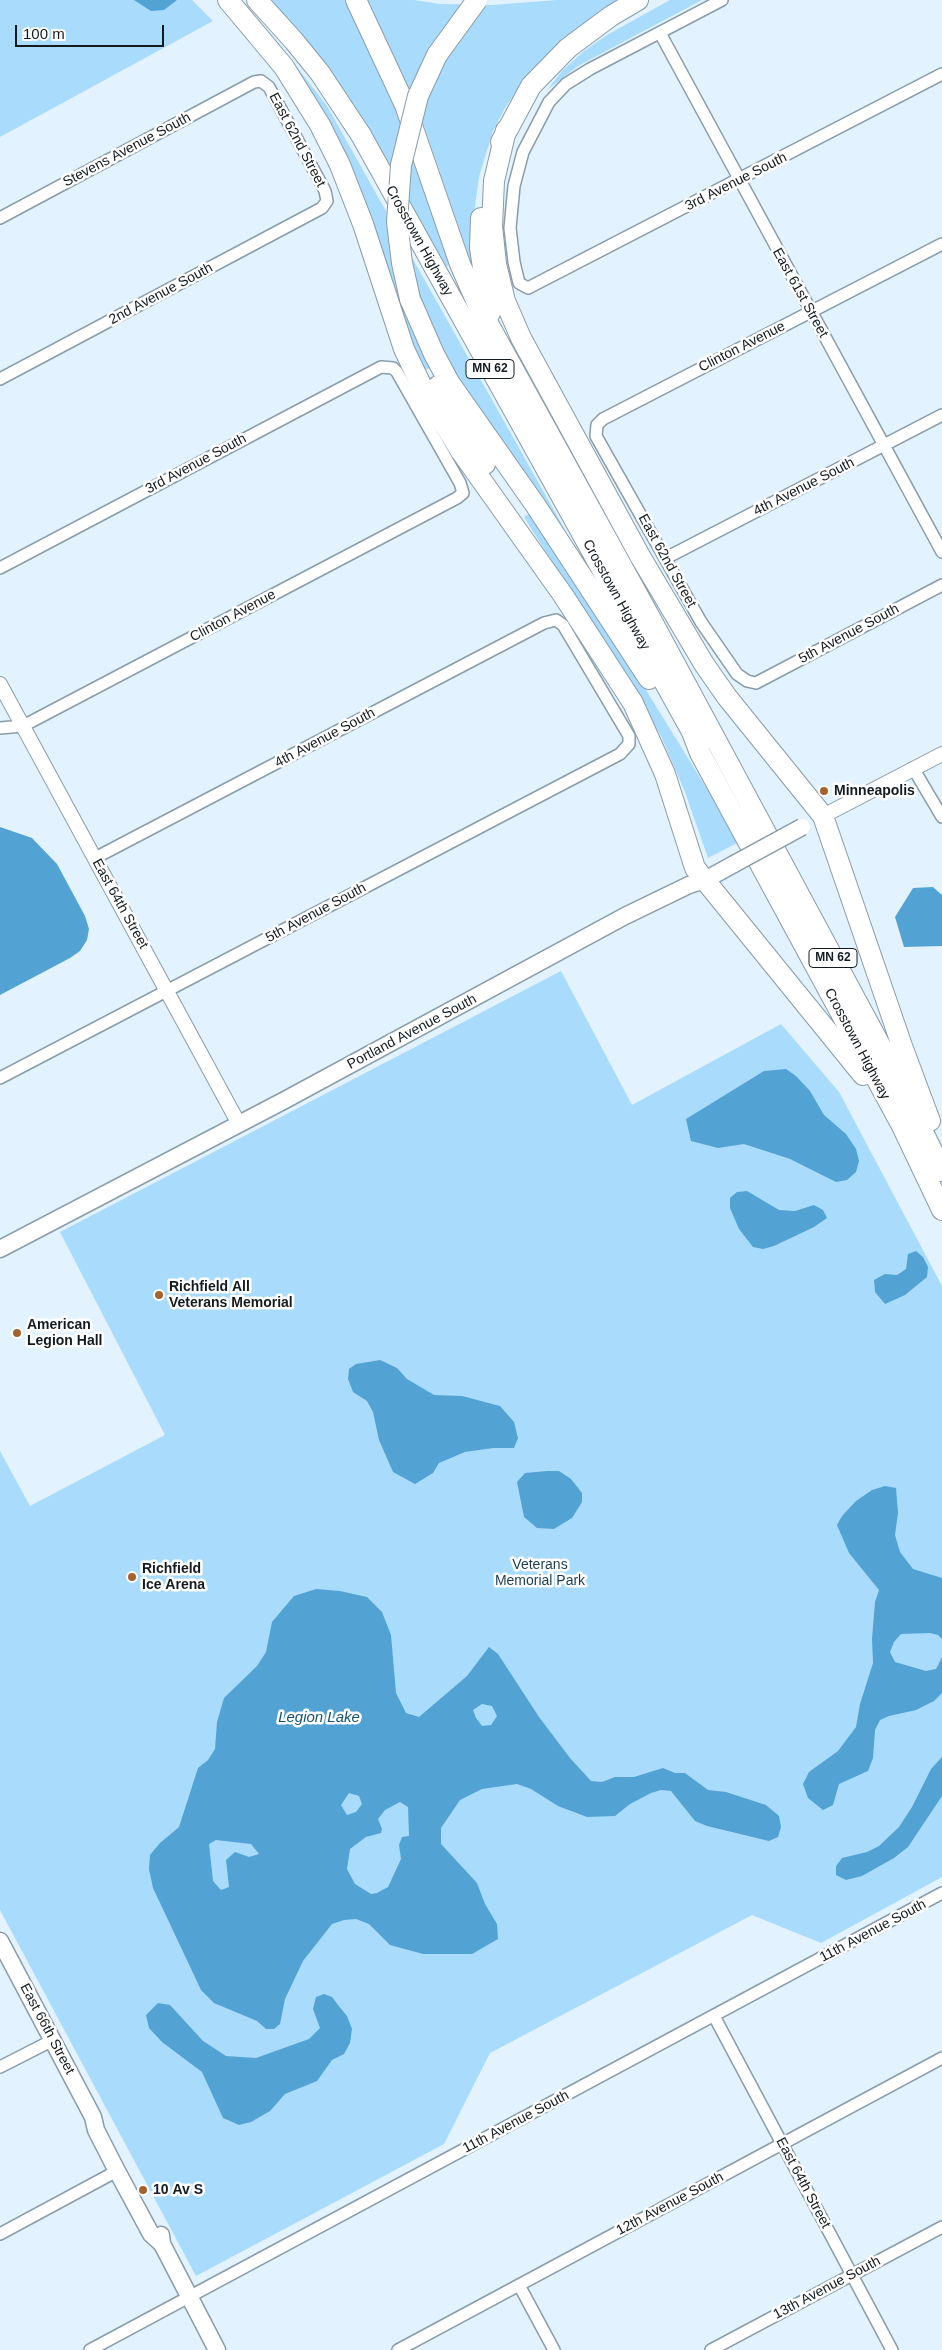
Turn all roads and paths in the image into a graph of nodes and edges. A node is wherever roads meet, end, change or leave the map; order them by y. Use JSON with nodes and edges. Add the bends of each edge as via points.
{"nodes":[{"id":1,"x":228,"y":0,"type":"edge"},
{"id":2,"x":257,"y":0,"type":"edge"},
{"id":3,"x":356,"y":0,"type":"edge"},
{"id":4,"x":477,"y":0,"type":"edge"},
{"id":5,"x":638,"y":0,"type":"edge"},
{"id":6,"x":722,"y":0,"type":"edge"},
{"id":7,"x":660,"y":33,"type":"junction"},
{"id":8,"x":942,"y":74,"type":"edge"},
{"id":9,"x":254,"y":82,"type":"joint"},
{"id":10,"x":506,"y":130,"type":"junction"},
{"id":11,"x":739,"y":180,"type":"junction"},
{"id":12,"x":322,"y":208,"type":"joint"},
{"id":13,"x":0,"y":218,"type":"edge"},
{"id":14,"x":942,"y":244,"type":"edge"},
{"id":15,"x":410,"y":299,"type":"junction"},
{"id":16,"x":810,"y":312,"type":"junction"},
{"id":17,"x":494,"y":332,"type":"junction"},
{"id":18,"x":0,"y":379,"type":"edge"},
{"id":19,"x":942,"y":415,"type":"edge"},
{"id":20,"x":597,"y":425,"type":"joint"},
{"id":21,"x":884,"y":445,"type":"junction"},
{"id":22,"x":463,"y":493,"type":"joint"},
{"id":23,"x":942,"y":552,"type":"edge"},
{"id":24,"x":666,"y":558,"type":"junction"},
{"id":25,"x":0,"y":568,"type":"edge"},
{"id":26,"x":942,"y":585,"type":"edge"},
{"id":27,"x":563,"y":595,"type":"junction"},
{"id":28,"x":756,"y":683,"type":"joint"},
{"id":29,"x":0,"y":684,"type":"edge"},
{"id":30,"x":23,"y":726,"type":"junction"},
{"id":31,"x":0,"y":728,"type":"edge"},
{"id":32,"x":630,"y":744,"type":"joint"},
{"id":33,"x":700,"y":753,"type":"junction"},
{"id":34,"x":942,"y":754,"type":"edge"},
{"id":35,"x":913,"y":768,"type":"junction"},
{"id":36,"x":823,"y":816,"type":"junction"},
{"id":37,"x":942,"y":817,"type":"edge"},
{"id":38,"x":94,"y":858,"type":"junction"},
{"id":39,"x":705,"y":880,"type":"junction"},
{"id":40,"x":167,"y":990,"type":"junction"},
{"id":41,"x":0,"y":1078,"type":"edge"},
{"id":42,"x":239,"y":1124,"type":"junction"},
{"id":43,"x":902,"y":1126,"type":"junction"},
{"id":44,"x":942,"y":1153,"type":"edge"},
{"id":45,"x":942,"y":1171,"type":"edge"},
{"id":46,"x":942,"y":1210,"type":"edge"},
{"id":47,"x":0,"y":1248,"type":"edge"},
{"id":48,"x":942,"y":1894,"type":"edge"},
{"id":49,"x":0,"y":1941,"type":"edge"},
{"id":50,"x":714,"y":2016,"type":"junction"},
{"id":51,"x":53,"y":2040,"type":"junction"},
{"id":52,"x":942,"y":2058,"type":"edge"},
{"id":53,"x":0,"y":2067,"type":"edge"},
{"id":54,"x":93,"y":2117,"type":"junction"},
{"id":55,"x":782,"y":2144,"type":"junction"},
{"id":56,"x":117,"y":2170,"type":"junction"},
{"id":57,"x":942,"y":2227,"type":"edge"},
{"id":58,"x":0,"y":2234,"type":"edge"},
{"id":59,"x":162,"y":2244,"type":"junction"},
{"id":60,"x":852,"y":2275,"type":"junction"},
{"id":61,"x":519,"y":2285,"type":"junction"},
{"id":62,"x":190,"y":2296,"type":"junction"},
{"id":63,"x":90,"y":2350,"type":"edge"},
{"id":64,"x":217,"y":2350,"type":"edge"},
{"id":65,"x":398,"y":2350,"type":"edge"},
{"id":66,"x":554,"y":2350,"type":"edge"},
{"id":67,"x":711,"y":2350,"type":"edge"},
{"id":68,"x":892,"y":2350,"type":"edge"}],
"edges":[{"from":1,"to":27,"type":"highway","via":[[284,67],[320,125],[340,165],[404,349],[424,391],[460,450]]},
{"from":2,"to":33,"type":"highway","name":"Crosstown Highway","number":"MN 62","via":[[320,73],[361,135],[692,732]]},
{"from":3,"to":17,"type":"highway","name":"Crosstown Highway","number":"MN 62","via":[[405,106],[460,264]]},
{"from":4,"to":15,"type":"highway","bridge":true,"via":[[437,55],[418,96],[402,165],[397,222]]},
{"from":5,"to":10,"type":"highway","via":[[568,48],[531,86]]},
{"from":6,"to":7,"type":"street"},
{"from":7,"to":11,"type":"street","name":"East 61st Street"},
{"from":7,"to":11,"type":"street","name":"3rd Avenue South","via":[[590,69],[566,84],[549,102],[523,152],[514,186],[510,228],[519,283],[528,288]]},
{"from":8,"to":11,"type":"street","name":"3rd Avenue South"},
{"from":9,"to":12,"type":"street","name":"East 62nd Street","via":[[261,81],[269,87],[325,191],[327,201]]},
{"from":9,"to":13,"type":"street","name":"Stevens Avenue South"},
{"from":10,"to":17,"type":"highway","via":[[490,166],[482,209],[482,272]]},
{"from":10,"to":36,"type":"highway","via":[[494,181],[492,226],[496,264],[505,300],[521,338],[640,556],[704,664]]},
{"from":11,"to":16,"type":"street","name":"East 61st Street"},
{"from":12,"to":18,"type":"street","name":"2nd Avenue South"},
{"from":14,"to":16,"type":"street","name":"Clinton Avenue"},
{"from":15,"to":27,"type":"highway","via":[[415,328],[436,383],[554,575]]},
{"from":15,"to":33,"type":"highway","via":[[449,382],[536,506],[685,735]]},
{"from":16,"to":20,"type":"street","name":"Clinton Avenue"},
{"from":16,"to":21,"type":"street","name":"East 61st Street"},
{"from":17,"to":45,"type":"highway","name":"Crosstown Highway","number":"MN 62","via":[[886,1056]]},
{"from":19,"to":21,"type":"street","name":"4th Avenue South"},
{"from":20,"to":24,"type":"street","name":"East 62nd Street","via":[[596,436]]},
{"from":21,"to":23,"type":"street","name":"East 61st Street"},
{"from":21,"to":24,"type":"street","name":"4th Avenue South"},
{"from":22,"to":25,"type":"street","name":"3rd Avenue South","via":[[393,368],[381,367]]},
{"from":22,"to":30,"type":"street","name":"Clinton Avenue"},
{"from":24,"to":28,"type":"street","name":"East 62nd Street","via":[[701,622],[737,674]]},
{"from":26,"to":28,"type":"street","name":"5th Avenue South"},
{"from":27,"to":39,"type":"highway","via":[[633,703],[665,774],[695,868]]},
{"from":29,"to":30,"type":"street","name":"East 64th Street"},
{"from":30,"to":31,"type":"street","name":"Clinton Avenue"},
{"from":30,"to":38,"type":"street","name":"East 64th Street"},
{"from":32,"to":38,"type":"street","name":"4th Avenue South","via":[[629,736],[614,710],[563,625],[556,620],[544,623]]},
{"from":32,"to":40,"type":"street","name":"5th Avenue South","via":[[620,754]]},
{"from":33,"to":43,"type":"highway","name":"Crosstown Highway","number":"MN 62"},
{"from":34,"to":35,"type":"street"},
{"from":35,"to":36,"type":"street"},
{"from":35,"to":37,"type":"street"},
{"from":36,"to":39,"type":"main road","name":"Portland Avenue South","bridge":true},
{"from":36,"to":44,"type":"highway"},
{"from":38,"to":40,"type":"street","name":"East 64th Street"},
{"from":39,"to":42,"type":"main road","name":"Portland Avenue South","via":[[625,916]]},
{"from":39,"to":43,"type":"highway"},
{"from":40,"to":41,"type":"street","name":"5th Avenue South"},
{"from":40,"to":42,"type":"street","name":"East 64th Street"},
{"from":42,"to":47,"type":"main road","name":"Portland Avenue South"},
{"from":43,"to":46,"type":"highway","name":"Crosstown Highway","number":"MN 62"},
{"from":48,"to":50,"type":"street","name":"11th Avenue South"},
{"from":49,"to":51,"type":"main road","name":"East 66th Street"},
{"from":50,"to":55,"type":"street","name":"East 64th Street"},
{"from":50,"to":62,"type":"street","name":"11th Avenue South"},
{"from":51,"to":53,"type":"street"},
{"from":51,"to":54,"type":"main road","name":"East 66th Street"},
{"from":52,"to":55,"type":"street","name":"12th Avenue South"},
{"from":54,"to":56,"type":"main road","name":"East 66th Street","via":[[96,2130]]},
{"from":54,"to":59,"type":"main road","name":"East 66th Street","via":[[104,2125],[160,2230]]},
{"from":55,"to":60,"type":"street","name":"East 64th Street"},
{"from":55,"to":61,"type":"street","name":"12th Avenue South"},
{"from":56,"to":58,"type":"street"},
{"from":56,"to":59,"type":"main road","name":"East 66th Street","via":[[151,2234]]},
{"from":57,"to":60,"type":"street","name":"13th Avenue South"},
{"from":59,"to":62,"type":"main road","name":"East 66th Street"},
{"from":60,"to":67,"type":"street","name":"13th Avenue South"},
{"from":60,"to":68,"type":"street","name":"East 64th Street"},
{"from":61,"to":65,"type":"street","name":"12th Avenue South"},
{"from":61,"to":66,"type":"street"},
{"from":62,"to":63,"type":"street","name":"11th Avenue South"},
{"from":62,"to":64,"type":"main road","name":"East 66th Street"}]}
